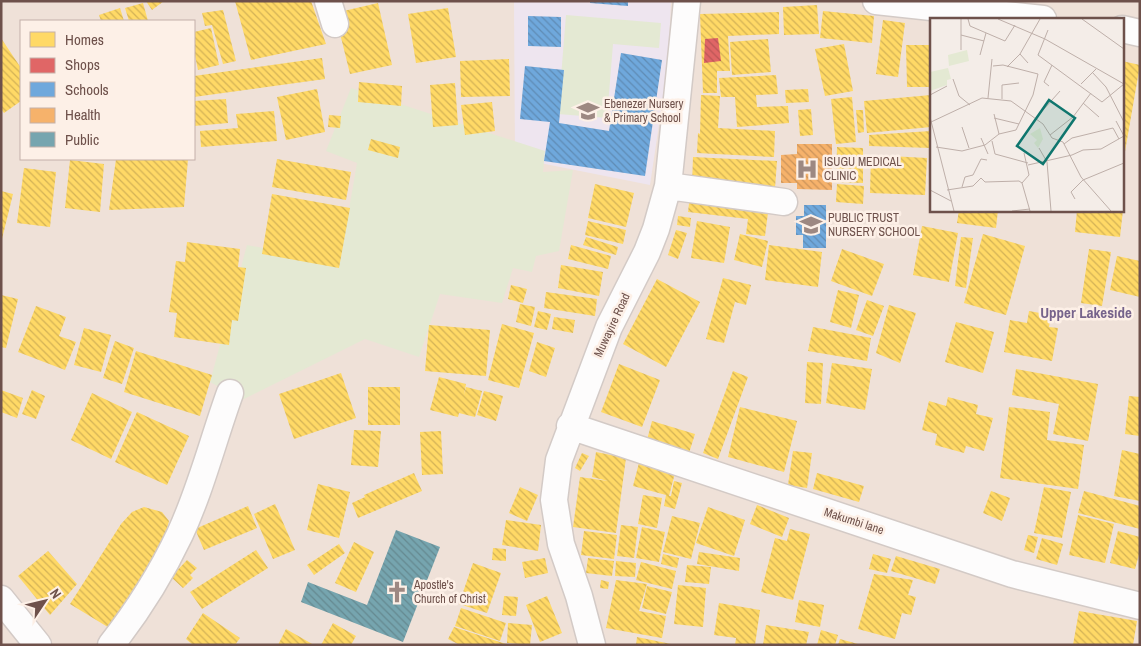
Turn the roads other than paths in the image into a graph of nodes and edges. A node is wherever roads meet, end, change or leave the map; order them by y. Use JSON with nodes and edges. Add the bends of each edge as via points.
{"nodes":[{"id":1,"x":687,"y":1,"type":"edge"},
{"id":2,"x":876,"y":1,"type":"edge"},
{"id":3,"x":1034,"y":18,"type":"edge"},
{"id":4,"x":1124,"y":29,"type":"edge"},
{"id":5,"x":1140,"y":33,"type":"edge"},
{"id":6,"x":668,"y":186,"type":"junction"},
{"id":7,"x":784,"y":202,"type":"dead end"},
{"id":8,"x":230,"y":393,"type":"dead end"},
{"id":9,"x":570,"y":426,"type":"junction"},
{"id":10,"x":1,"y":599,"type":"edge"},
{"id":11,"x":1140,"y":606,"type":"edge"},
{"id":12,"x":38,"y":645,"type":"edge"},
{"id":13,"x":111,"y":645,"type":"edge"},
{"id":14,"x":592,"y":645,"type":"edge"}],
"edges":[{"from":1,"to":6,"type":"street","name":"Muwayire Road"},
{"from":2,"to":3,"type":"street"},
{"from":4,"to":5,"type":"street"},
{"from":6,"to":7,"type":"street"},
{"from":6,"to":9,"type":"street","name":"Muwayire Road","via":[[648,252],[609,327]]},
{"from":8,"to":13,"type":"street","via":[[195,499],[179,535],[127,625]]},
{"from":9,"to":11,"type":"street","name":"Makumbi lane","via":[[1012,574]]},
{"from":9,"to":14,"type":"street","name":"Muwayire Road","via":[[558,460],[554,500],[561,544]]},
{"from":10,"to":12,"type":"street"}]}
